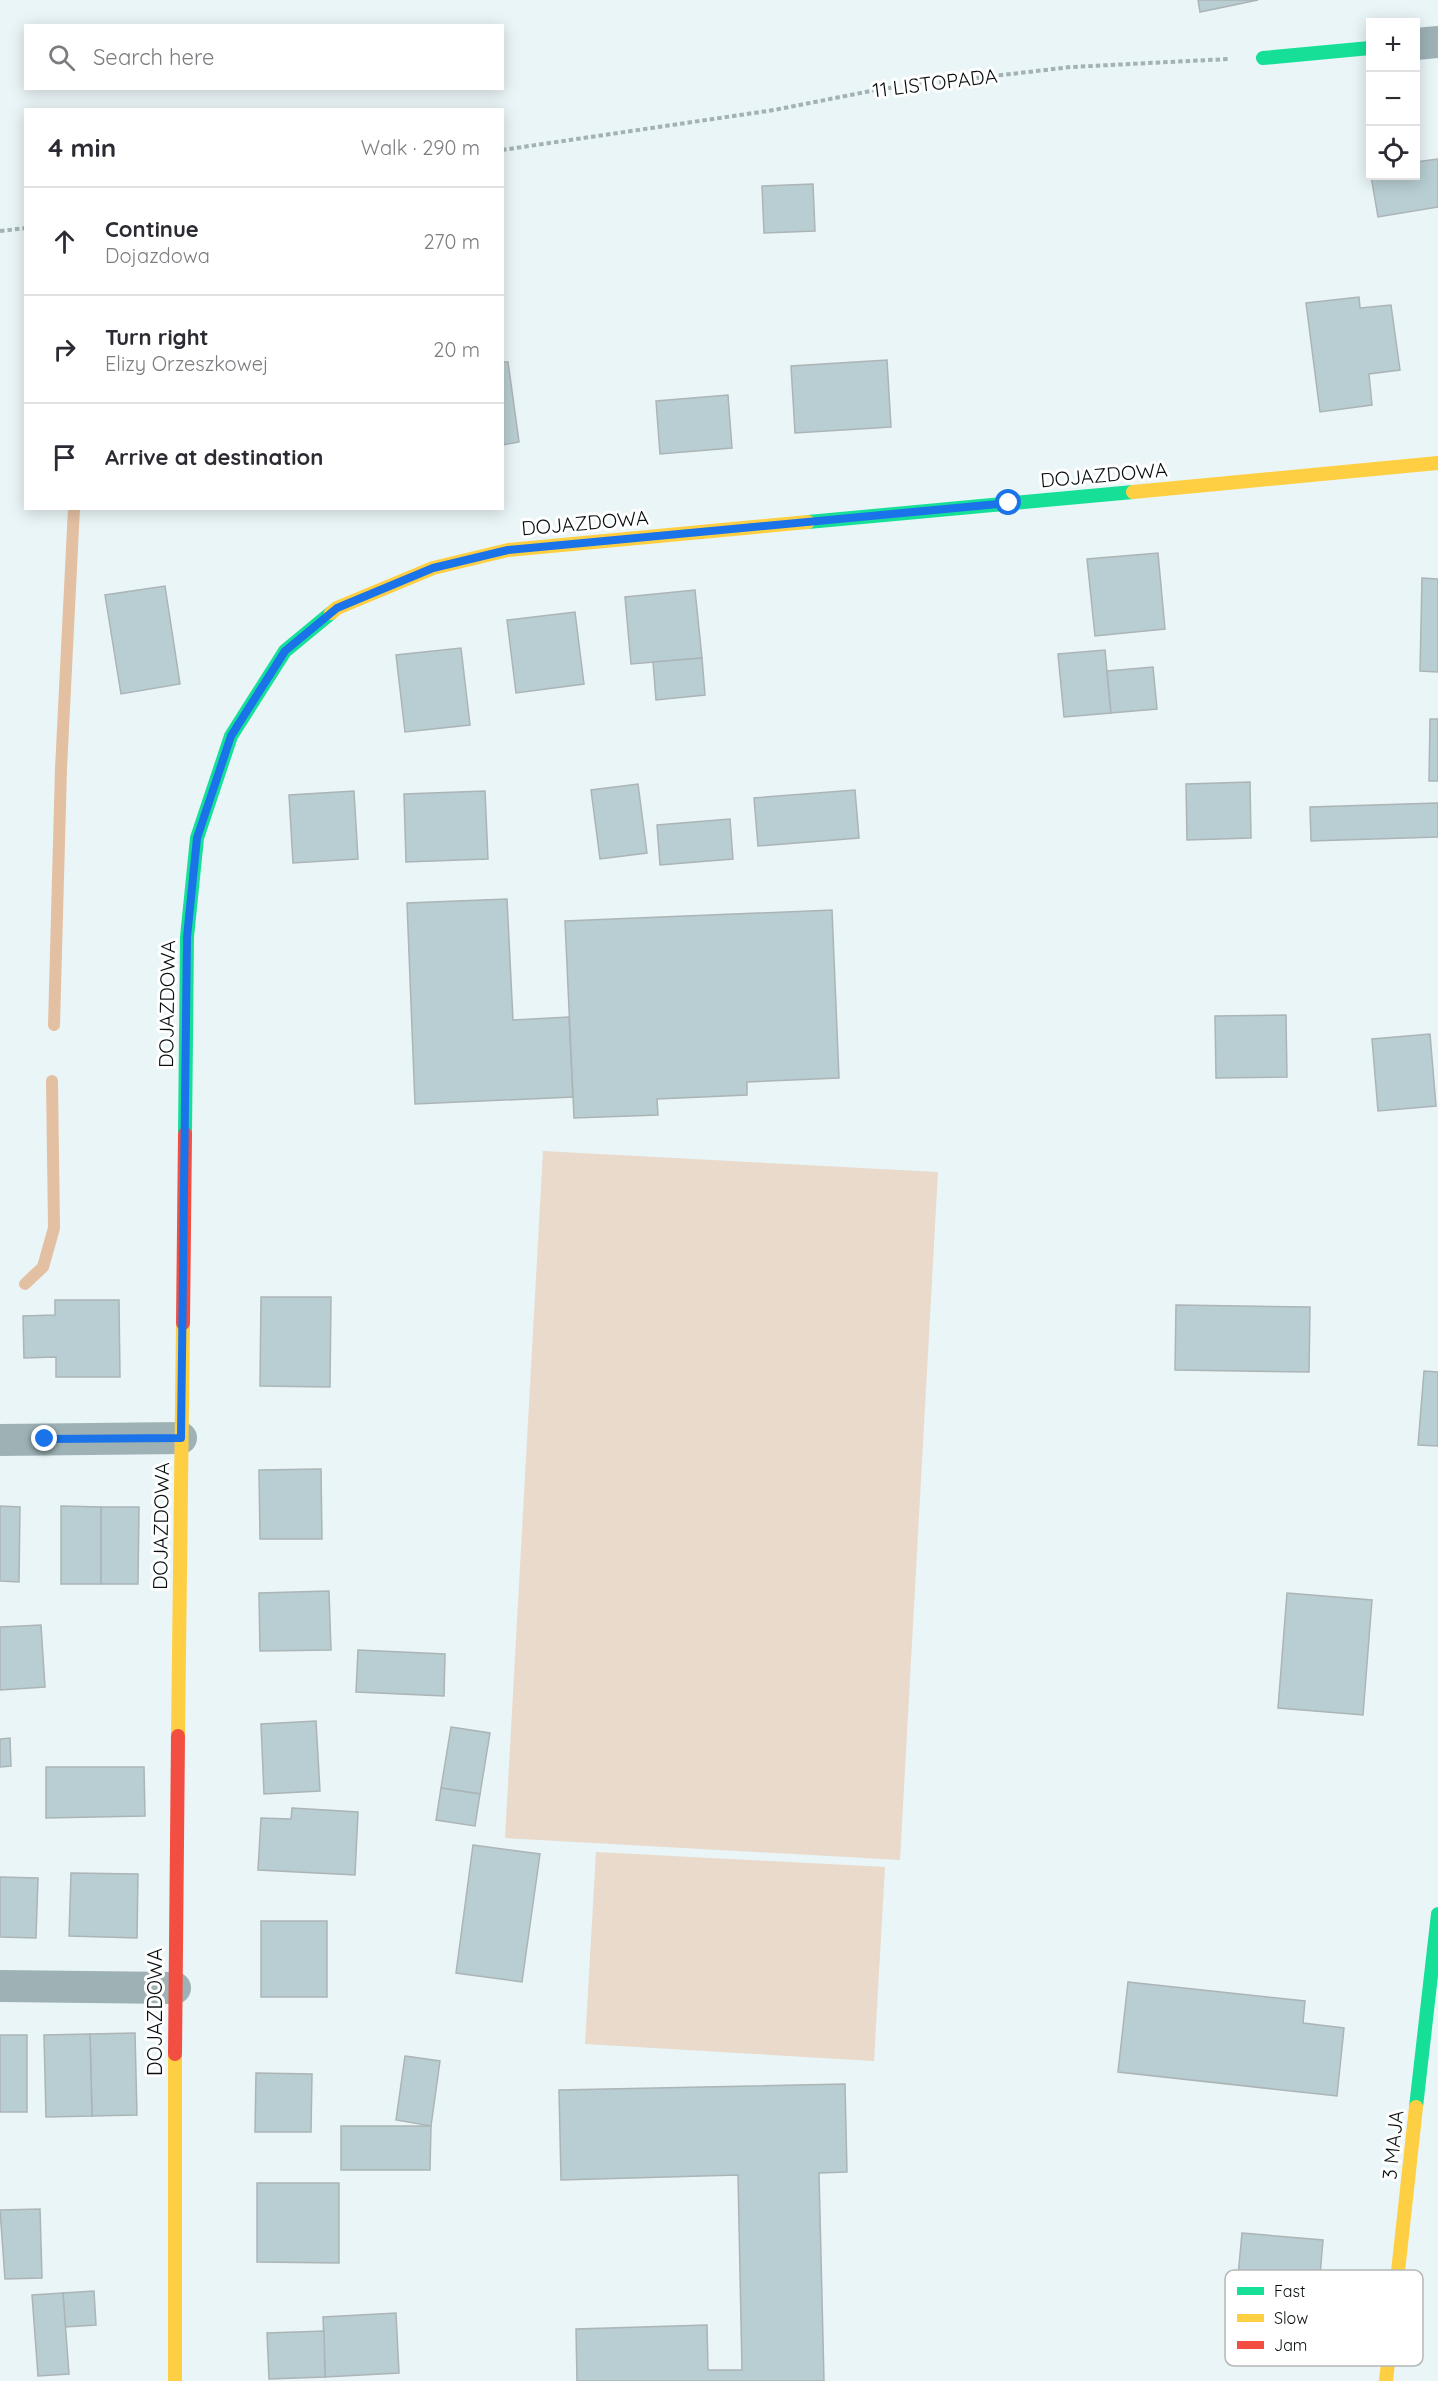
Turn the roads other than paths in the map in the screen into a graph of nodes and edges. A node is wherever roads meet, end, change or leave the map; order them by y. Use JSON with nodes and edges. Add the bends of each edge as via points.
{"nodes":[{"id":1,"x":1438,"y":42,"type":"edge"},
{"id":2,"x":1420,"y":44,"type":"edge"},
{"id":3,"x":1366,"y":48,"type":"edge"},
{"id":4,"x":1263,"y":58,"type":"road end"},
{"id":5,"x":1438,"y":463,"type":"edge"},
{"id":6,"x":181,"y":1438,"type":"junction"},
{"id":7,"x":0,"y":1440,"type":"edge"},
{"id":8,"x":1438,"y":1914,"type":"edge"},
{"id":9,"x":0,"y":1986,"type":"edge"},
{"id":10,"x":175,"y":1988,"type":"junction"},
{"id":11,"x":1398,"y":2270,"type":"edge"},
{"id":12,"x":1388,"y":2366,"type":"edge"},
{"id":13,"x":175,"y":2381,"type":"edge"},
{"id":14,"x":1386,"y":2381,"type":"edge"}],
"edges":[{"from":1,"to":2,"type":"street"},
{"from":3,"to":4,"type":"street"},
{"from":5,"to":6,"type":"street","name":"DOJAZDOWA","via":[[508,550],[433,568],[337,608],[285,651],[231,736],[197,838],[187,937]]},
{"from":6,"to":7,"type":"street"},
{"from":6,"to":10,"type":"street","name":"DOJAZDOWA"},
{"from":8,"to":11,"type":"street","name":"3 MAJA"},
{"from":9,"to":10,"type":"street"},
{"from":10,"to":13,"type":"street","name":"DOJAZDOWA"},
{"from":12,"to":14,"type":"street","name":"3 MAJA"}]}
